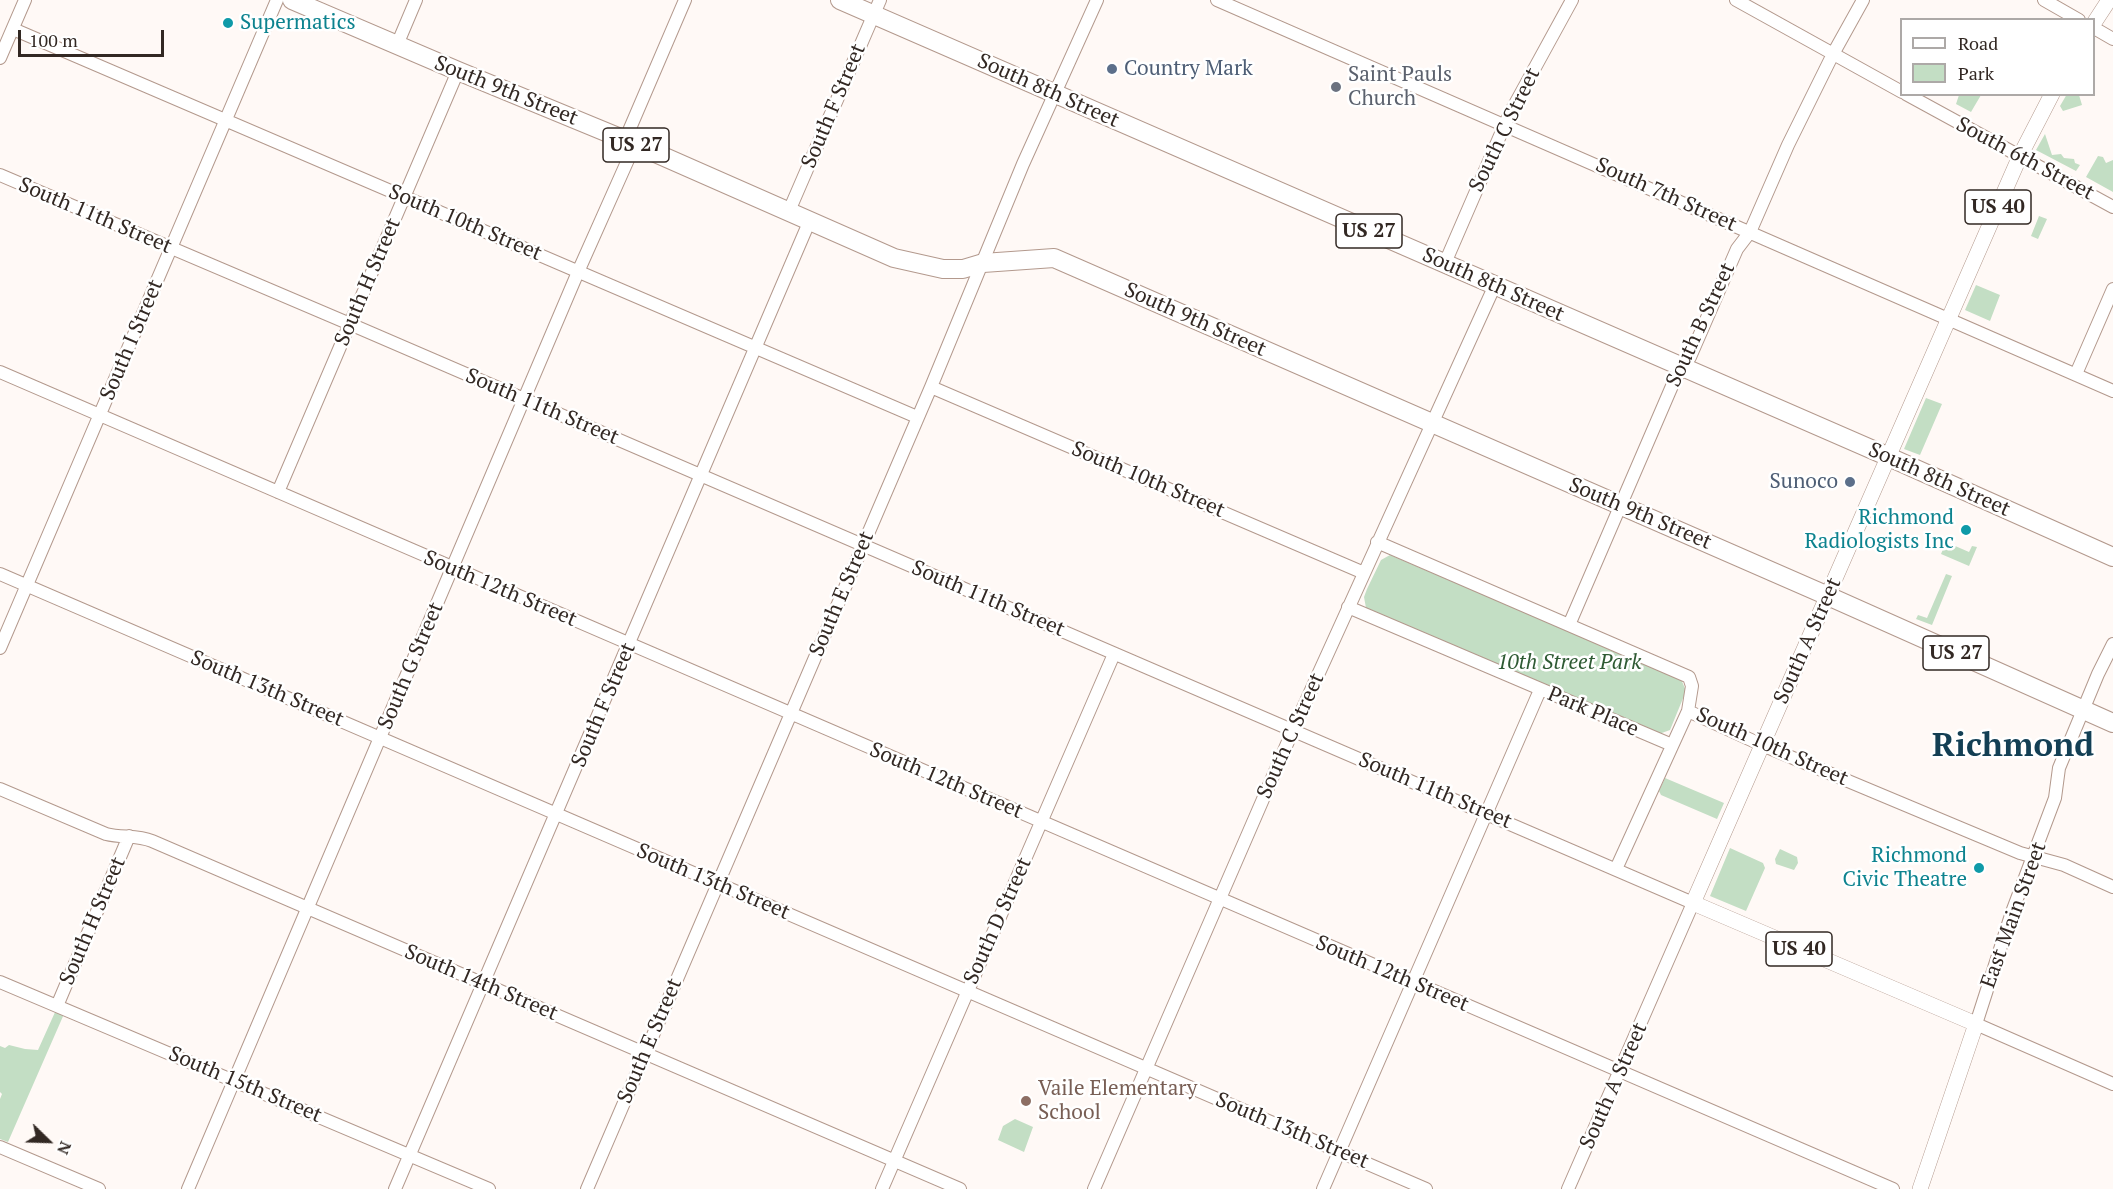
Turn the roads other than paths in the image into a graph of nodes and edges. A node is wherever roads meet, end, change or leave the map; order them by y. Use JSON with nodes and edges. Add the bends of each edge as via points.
{"nodes":[{"id":1,"x":25,"y":0,"type":"edge"},
{"id":2,"x":277,"y":0,"type":"edge"},
{"id":3,"x":292,"y":0,"type":"edge"},
{"id":4,"x":416,"y":0,"type":"edge"},
{"id":5,"x":685,"y":0,"type":"edge"},
{"id":6,"x":840,"y":0,"type":"edge"},
{"id":7,"x":1097,"y":0,"type":"edge"},
{"id":8,"x":1217,"y":0,"type":"edge"},
{"id":9,"x":1572,"y":0,"type":"edge"},
{"id":10,"x":1736,"y":0,"type":"edge"},
{"id":11,"x":1863,"y":0,"type":"edge"},
{"id":12,"x":2044,"y":0,"type":"edge"},
{"id":13,"x":2109,"y":0,"type":"edge"},
{"id":14,"x":877,"y":7,"type":"edge"},
{"id":15,"x":2076,"y":18,"type":"edge"},
{"id":16,"x":2095,"y":23,"type":"edge"},
{"id":17,"x":2095,"y":26,"type":"edge"},
{"id":18,"x":13,"y":29,"type":"junction"},
{"id":19,"x":2113,"y":39,"type":"edge"},
{"id":20,"x":397,"y":45,"type":"junction"},
{"id":21,"x":1833,"y":54,"type":"junction"},
{"id":22,"x":0,"y":58,"type":"edge"},
{"id":23,"x":458,"y":72,"type":"junction"},
{"id":24,"x":1900,"y":91,"type":"edge"},
{"id":25,"x":1055,"y":94,"type":"junction"},
{"id":26,"x":1910,"y":96,"type":"edge"},
{"id":27,"x":2051,"y":96,"type":"edge"},
{"id":28,"x":225,"y":121,"type":"junction"},
{"id":29,"x":1505,"y":124,"type":"junction"},
{"id":30,"x":630,"y":142,"type":"junction"},
{"id":31,"x":2020,"y":156,"type":"junction"},
{"id":32,"x":0,"y":175,"type":"edge"},
{"id":33,"x":404,"y":196,"type":"junction"},
{"id":34,"x":2113,"y":207,"type":"edge"},
{"id":35,"x":789,"y":211,"type":"junction"},
{"id":36,"x":810,"y":220,"type":"junction"},
{"id":37,"x":1750,"y":232,"type":"junction"},
{"id":38,"x":171,"y":249,"type":"junction"},
{"id":39,"x":1444,"y":263,"type":"junction"},
{"id":40,"x":983,"y":264,"type":"junction"},
{"id":41,"x":578,"y":272,"type":"junction"},
{"id":42,"x":1495,"y":285,"type":"junction"},
{"id":43,"x":2113,"y":289,"type":"edge"},
{"id":44,"x":1950,"y":318,"type":"junction"},
{"id":45,"x":350,"y":324,"type":"junction"},
{"id":46,"x":755,"y":347,"type":"junction"},
{"id":47,"x":1684,"y":367,"type":"junction"},
{"id":48,"x":0,"y":372,"type":"edge"},
{"id":49,"x":2076,"y":374,"type":"junction"},
{"id":50,"x":932,"y":387,"type":"junction"},
{"id":51,"x":2113,"y":391,"type":"edge"},
{"id":52,"x":524,"y":399,"type":"junction"},
{"id":53,"x":99,"y":416,"type":"junction"},
{"id":54,"x":917,"y":417,"type":"junction"},
{"id":55,"x":1433,"y":424,"type":"junction"},
{"id":56,"x":1887,"y":456,"type":"junction"},
{"id":57,"x":701,"y":476,"type":"junction"},
{"id":58,"x":278,"y":492,"type":"junction"},
{"id":59,"x":1621,"y":506,"type":"junction"},
{"id":60,"x":1377,"y":542,"type":"junction"},
{"id":61,"x":863,"y":546,"type":"junction"},
{"id":62,"x":2113,"y":557,"type":"edge"},
{"id":63,"x":452,"y":568,"type":"junction"},
{"id":64,"x":1364,"y":573,"type":"junction"},
{"id":65,"x":0,"y":574,"type":"edge"},
{"id":66,"x":27,"y":586,"type":"junction"},
{"id":67,"x":1828,"y":596,"type":"junction"},
{"id":68,"x":1348,"y":608,"type":"junction"},
{"id":69,"x":1569,"y":625,"type":"junction"},
{"id":70,"x":630,"y":644,"type":"junction"},
{"id":71,"x":2113,"y":644,"type":"edge"},
{"id":72,"x":0,"y":648,"type":"edge"},
{"id":73,"x":1114,"y":654,"type":"junction"},
{"id":74,"x":1540,"y":690,"type":"junction"},
{"id":75,"x":2083,"y":710,"type":"junction"},
{"id":76,"x":1688,"y":711,"type":"junction"},
{"id":77,"x":791,"y":714,"type":"junction"},
{"id":78,"x":2113,"y":723,"type":"edge"},
{"id":79,"x":1293,"y":730,"type":"junction"},
{"id":80,"x":381,"y":738,"type":"junction"},
{"id":81,"x":1672,"y":745,"type":"junction"},
{"id":82,"x":1762,"y":745,"type":"junction"},
{"id":83,"x":0,"y":789,"type":"edge"},
{"id":84,"x":556,"y":814,"type":"junction"},
{"id":85,"x":1486,"y":814,"type":"junction"},
{"id":86,"x":1041,"y":822,"type":"junction"},
{"id":87,"x":129,"y":836,"type":"junction"},
{"id":88,"x":2034,"y":856,"type":"junction"},
{"id":89,"x":1616,"y":869,"type":"junction"},
{"id":90,"x":718,"y":883,"type":"junction"},
{"id":91,"x":2112,"y":885,"type":"edge"},
{"id":92,"x":1220,"y":900,"type":"junction"},
{"id":93,"x":1693,"y":903,"type":"junction"},
{"id":94,"x":308,"y":908,"type":"junction"},
{"id":95,"x":0,"y":982,"type":"edge"},
{"id":96,"x":1413,"y":982,"type":"junction"},
{"id":97,"x":484,"y":984,"type":"junction"},
{"id":98,"x":967,"y":992,"type":"junction"},
{"id":99,"x":57,"y":1006,"type":"junction"},
{"id":100,"x":1976,"y":1024,"type":"junction"},
{"id":101,"x":645,"y":1052,"type":"junction"},
{"id":102,"x":1147,"y":1068,"type":"junction"},
{"id":103,"x":1620,"y":1072,"type":"junction"},
{"id":104,"x":235,"y":1080,"type":"junction"},
{"id":105,"x":2113,"y":1084,"type":"edge"},
{"id":106,"x":0,"y":1147,"type":"edge"},
{"id":107,"x":1340,"y":1152,"type":"junction"},
{"id":108,"x":410,"y":1155,"type":"junction"},
{"id":109,"x":894,"y":1161,"type":"junction"},
{"id":110,"x":99,"y":1189,"type":"edge"},
{"id":111,"x":188,"y":1189,"type":"edge"},
{"id":112,"x":395,"y":1189,"type":"edge"},
{"id":113,"x":489,"y":1189,"type":"edge"},
{"id":114,"x":587,"y":1189,"type":"edge"},
{"id":115,"x":882,"y":1189,"type":"edge"},
{"id":116,"x":960,"y":1189,"type":"edge"},
{"id":117,"x":1094,"y":1189,"type":"edge"},
{"id":118,"x":1323,"y":1189,"type":"edge"},
{"id":119,"x":1426,"y":1189,"type":"edge"},
{"id":120,"x":1568,"y":1189,"type":"edge"},
{"id":121,"x":1893,"y":1189,"type":"edge"},
{"id":122,"x":1920,"y":1189,"type":"edge"}],
"edges":[{"from":1,"to":18,"type":"street"},
{"from":2,"to":28,"type":"street","name":"South I Street"},
{"from":3,"to":20,"type":"highway","name":"South 9th Street","number":"US 27"},
{"from":4,"to":20,"type":"street"},
{"from":5,"to":30,"type":"street","name":"South G Street"},
{"from":6,"to":14,"type":"highway","name":"South 8th Street","number":"US 27"},
{"from":7,"to":25,"type":"street","name":"South E Street"},
{"from":8,"to":29,"type":"street","name":"South 7th Street"},
{"from":9,"to":29,"type":"street","name":"South C Street"},
{"from":10,"to":21,"type":"street"},
{"from":11,"to":21,"type":"street","name":"South B Street"},
{"from":12,"to":15,"type":"street"},
{"from":13,"to":16,"type":"main road"},
{"from":14,"to":25,"type":"highway","name":"South 8th Street","number":"US 27"},
{"from":14,"to":35,"type":"street","name":"South F Street"},
{"from":17,"to":19,"type":"street"},
{"from":18,"to":22,"type":"street"},
{"from":18,"to":28,"type":"street","name":"South 10th Street"},
{"from":20,"to":23,"type":"highway","name":"South 9th Street","number":"US 27"},
{"from":21,"to":24,"type":"street"},
{"from":21,"to":37,"type":"street","name":"South B Street"},
{"from":23,"to":30,"type":"highway","name":"South 9th Street","number":"US 27"},
{"from":23,"to":33,"type":"street","name":"South H Street"},
{"from":25,"to":39,"type":"highway","name":"South 8th Street","number":"US 27"},
{"from":25,"to":40,"type":"street","name":"South E Street"},
{"from":26,"to":31,"type":"street","name":"South 6th Street"},
{"from":27,"to":31,"type":"main road","name":"South A Street","number":"US 40"},
{"from":28,"to":33,"type":"street","name":"South 10th Street"},
{"from":28,"to":38,"type":"street","name":"South I Street"},
{"from":29,"to":37,"type":"street","name":"South 7th Street"},
{"from":29,"to":39,"type":"street","name":"South C Street"},
{"from":30,"to":35,"type":"highway","name":"South 9th Street","number":"US 27"},
{"from":30,"to":41,"type":"street","name":"South G Street"},
{"from":31,"to":34,"type":"street","name":"South 6th Street"},
{"from":31,"to":44,"type":"main road","name":"South A Street","number":"US 40"},
{"from":32,"to":38,"type":"street","name":"South 11th Street"},
{"from":33,"to":41,"type":"street","name":"South 10th Street"},
{"from":33,"to":45,"type":"street","name":"South H Street"},
{"from":35,"to":36,"type":"highway","name":"South 9th Street","number":"US 27"},
{"from":36,"to":40,"type":"highway","name":"South 9th Street","number":"US 27","via":[[911,263],[943,269]]},
{"from":36,"to":46,"type":"street","name":"South F Street"},
{"from":37,"to":44,"type":"street","name":"South 7th Street"},
{"from":37,"to":47,"type":"street","name":"South B Street","via":[[1737,249]]},
{"from":38,"to":45,"type":"street","name":"South 11th Street"},
{"from":38,"to":53,"type":"street","name":"South I Street"},
{"from":39,"to":42,"type":"highway","name":"South 8th Street","number":"US 27"},
{"from":40,"to":50,"type":"street","name":"South E Street"},
{"from":40,"to":55,"type":"highway","name":"South 9th Street","number":"US 27","via":[[1054,258]]},
{"from":41,"to":46,"type":"street","name":"South 10th Street"},
{"from":41,"to":52,"type":"street","name":"South G Street"},
{"from":42,"to":47,"type":"highway","name":"South 8th Street","number":"US 27"},
{"from":42,"to":55,"type":"street","name":"South C Street"},
{"from":43,"to":49,"type":"street"},
{"from":44,"to":49,"type":"street","name":"South 7th Street"},
{"from":44,"to":56,"type":"main road","name":"South A Street","number":"US 40"},
{"from":45,"to":52,"type":"street","name":"South 11th Street"},
{"from":45,"to":58,"type":"street","name":"South H Street"},
{"from":46,"to":54,"type":"street","name":"South 10th Street"},
{"from":46,"to":57,"type":"street","name":"South F Street"},
{"from":47,"to":56,"type":"highway","name":"South 8th Street","number":"US 27"},
{"from":47,"to":59,"type":"street","name":"South B Street"},
{"from":48,"to":53,"type":"street","name":"South 12th Street"},
{"from":49,"to":51,"type":"street","name":"South 7th Street"},
{"from":50,"to":54,"type":"street","name":"South E Street"},
{"from":50,"to":64,"type":"street","name":"South 10th Street"},
{"from":52,"to":57,"type":"street","name":"South 11th Street"},
{"from":52,"to":63,"type":"street","name":"South G Street"},
{"from":53,"to":58,"type":"street","name":"South 12th Street"},
{"from":53,"to":66,"type":"street","name":"South I Street"},
{"from":54,"to":61,"type":"street","name":"South E Street"},
{"from":55,"to":59,"type":"highway","name":"South 9th Street","number":"US 27"},
{"from":55,"to":60,"type":"street","name":"South C Street"},
{"from":56,"to":62,"type":"highway","name":"South 8th Street","number":"US 27"},
{"from":56,"to":67,"type":"main road","name":"South A Street","number":"US 40"},
{"from":57,"to":61,"type":"street","name":"South 11th Street"},
{"from":57,"to":70,"type":"street","name":"South F Street"},
{"from":58,"to":63,"type":"street","name":"South 12th Street"},
{"from":59,"to":67,"type":"highway","name":"South 9th Street","number":"US 27"},
{"from":59,"to":69,"type":"street","name":"South B Street"},
{"from":60,"to":64,"type":"street","name":"South C Street"},
{"from":60,"to":69,"type":"street","name":"South 10th Street"},
{"from":61,"to":73,"type":"street","name":"South 11th Street"},
{"from":61,"to":77,"type":"street","name":"South E Street"},
{"from":63,"to":70,"type":"street","name":"South 12th Street"},
{"from":63,"to":80,"type":"street","name":"South G Street"},
{"from":64,"to":68,"type":"street","name":"South C Street"},
{"from":65,"to":66,"type":"street","name":"South 13th Street"},
{"from":66,"to":72,"type":"street","name":"South I Street"},
{"from":66,"to":80,"type":"street","name":"South 13th Street"},
{"from":67,"to":75,"type":"highway","name":"South 9th Street","number":"US 27"},
{"from":67,"to":82,"type":"main road","name":"South A Street","number":"US 40"},
{"from":68,"to":74,"type":"street","name":"Park Place"},
{"from":68,"to":79,"type":"street","name":"South C Street"},
{"from":69,"to":76,"type":"street","name":"South 10th Street","via":[[1689,677],[1692,686]]},
{"from":70,"to":77,"type":"street","name":"South 12th Street"},
{"from":70,"to":84,"type":"street","name":"South F Street"},
{"from":71,"to":75,"type":"street","name":"East Main Street"},
{"from":73,"to":79,"type":"street","name":"South 11th Street"},
{"from":73,"to":86,"type":"street","name":"South D Street"},
{"from":74,"to":81,"type":"street","name":"Park Place"},
{"from":74,"to":85,"type":"street"},
{"from":75,"to":78,"type":"highway","number":"US 27"},
{"from":75,"to":88,"type":"street","name":"East Main Street","via":[[2059,768],[2055,798]]},
{"from":76,"to":81,"type":"street"},
{"from":76,"to":82,"type":"street","name":"South 10th Street"},
{"from":77,"to":86,"type":"street","name":"South 12th Street"},
{"from":77,"to":90,"type":"street","name":"South E Street"},
{"from":79,"to":85,"type":"street","name":"South 11th Street"},
{"from":79,"to":92,"type":"street","name":"South C Street"},
{"from":80,"to":84,"type":"street","name":"South 13th Street"},
{"from":80,"to":94,"type":"street","name":"South G Street"},
{"from":81,"to":89,"type":"street"},
{"from":82,"to":88,"type":"street","name":"South 10th Street"},
{"from":82,"to":93,"type":"main road","name":"South A Street","number":"US 40"},
{"from":83,"to":87,"type":"street","name":"South 14th Street","via":[[106,834]]},
{"from":84,"to":90,"type":"street","name":"South 13th Street"},
{"from":84,"to":97,"type":"street","name":"South F Street"},
{"from":85,"to":89,"type":"street","name":"South 11th Street"},
{"from":85,"to":96,"type":"street"},
{"from":86,"to":92,"type":"street","name":"South 12th Street"},
{"from":86,"to":98,"type":"street","name":"South D Street"},
{"from":87,"to":94,"type":"street","name":"South 14th Street","via":[[152,841]]},
{"from":87,"to":99,"type":"street","name":"South H Street"},
{"from":88,"to":91,"type":"street","name":"South 10th Street"},
{"from":88,"to":100,"type":"street","name":"East Main Street"},
{"from":89,"to":93,"type":"street","name":"South 11th Street"},
{"from":90,"to":98,"type":"street","name":"South 13th Street"},
{"from":90,"to":101,"type":"street","name":"South E Street"},
{"from":92,"to":96,"type":"street","name":"South 12th Street"},
{"from":92,"to":102,"type":"street","name":"South C Street"},
{"from":93,"to":100,"type":"main road","name":"South 11th Street","number":"US 40"},
{"from":93,"to":103,"type":"street","name":"South A Street"},
{"from":94,"to":97,"type":"street","name":"South 14th Street"},
{"from":94,"to":104,"type":"street","name":"South G Street"},
{"from":95,"to":99,"type":"street","name":"South 15th Street"},
{"from":96,"to":103,"type":"street","name":"South 12th Street"},
{"from":96,"to":107,"type":"street"},
{"from":97,"to":101,"type":"street","name":"South 14th Street"},
{"from":97,"to":108,"type":"street","name":"South F Street"},
{"from":98,"to":102,"type":"street","name":"South 13th Street"},
{"from":98,"to":109,"type":"street","name":"South D Street"},
{"from":99,"to":104,"type":"street","name":"South 15th Street"},
{"from":100,"to":105,"type":"street"},
{"from":100,"to":122,"type":"main road","name":"East Main Street"},
{"from":101,"to":109,"type":"street","name":"South 14th Street"},
{"from":101,"to":114,"type":"street","name":"South E Street"},
{"from":102,"to":107,"type":"street","name":"South 13th Street"},
{"from":102,"to":117,"type":"street","name":"South C Street"},
{"from":103,"to":120,"type":"street","name":"South A Street"},
{"from":103,"to":121,"type":"street","name":"South 12th Street"},
{"from":104,"to":108,"type":"street","name":"South 15th Street"},
{"from":104,"to":111,"type":"street","name":"South G Street"},
{"from":106,"to":110,"type":"street"},
{"from":107,"to":118,"type":"street"},
{"from":107,"to":119,"type":"street","name":"South 13th Street"},
{"from":108,"to":112,"type":"street","name":"South F Street"},
{"from":108,"to":113,"type":"street","name":"South 15th Street"},
{"from":109,"to":115,"type":"street","name":"South D Street"},
{"from":109,"to":116,"type":"street","name":"South 14th Street"}]}
